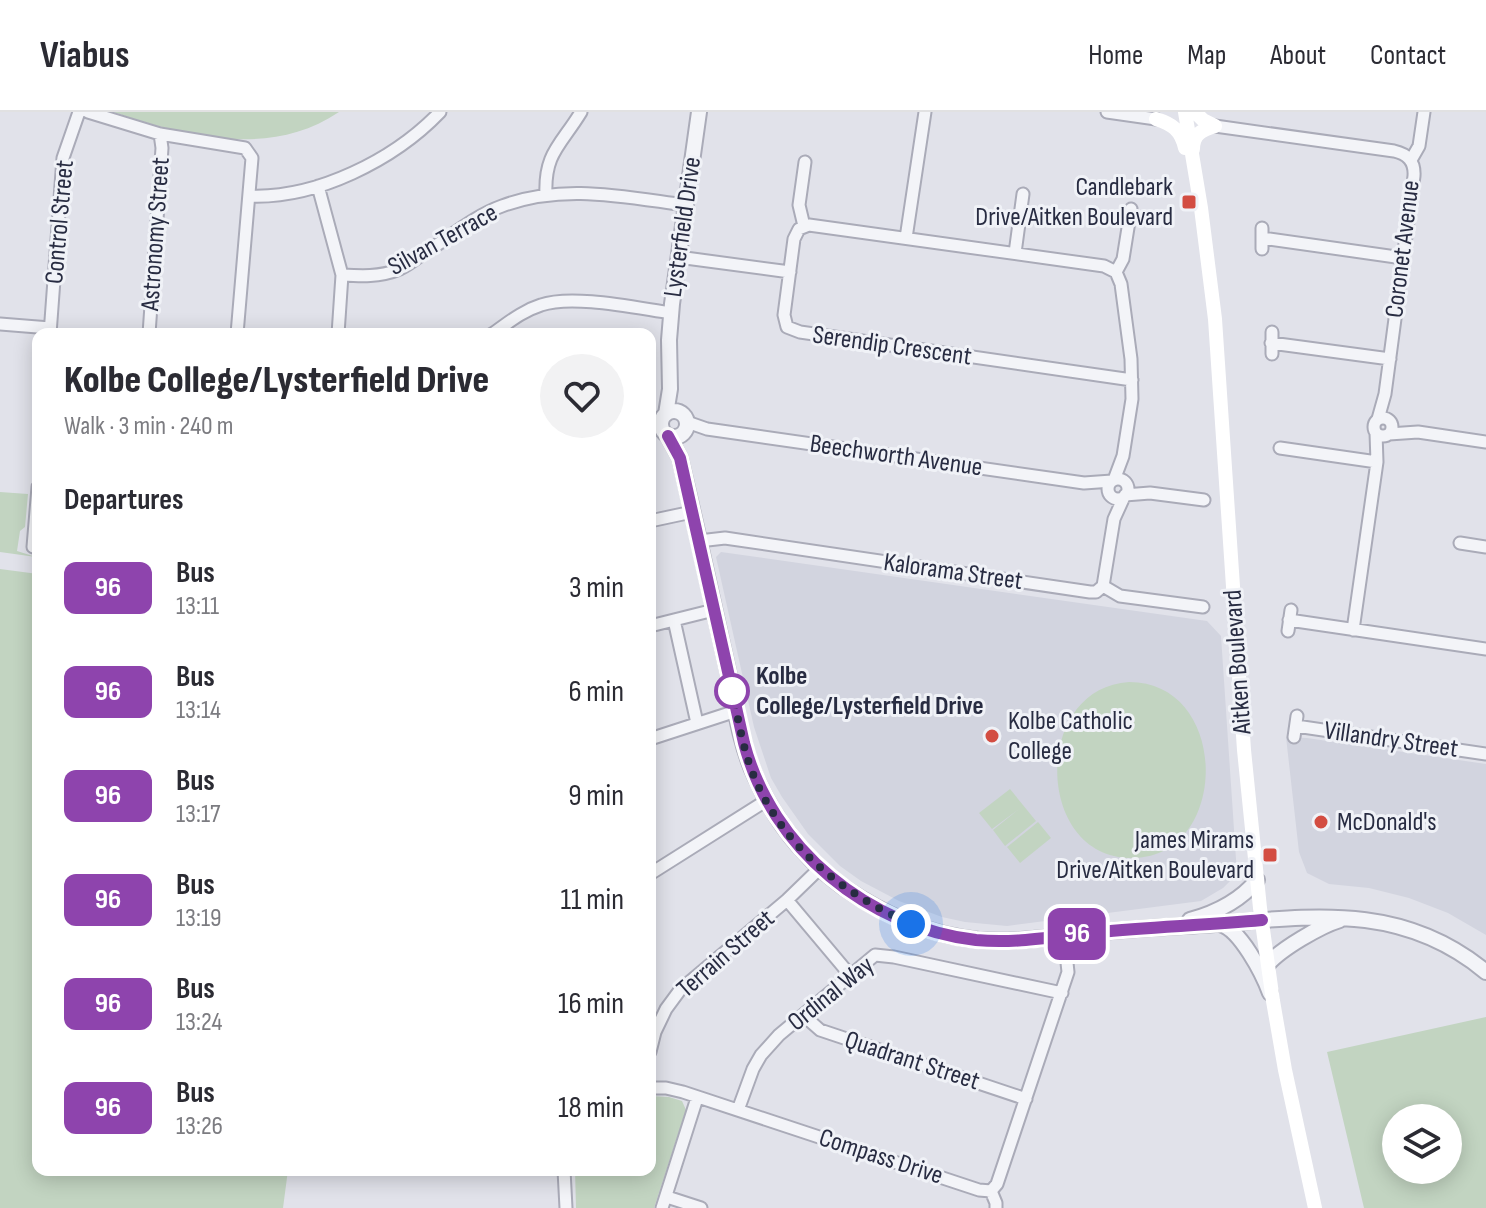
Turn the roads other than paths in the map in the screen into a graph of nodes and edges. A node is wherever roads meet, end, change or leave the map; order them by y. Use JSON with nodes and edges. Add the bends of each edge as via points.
{"nodes":[{"id":1,"x":79,"y":112,"type":"edge"},
{"id":2,"x":88,"y":112,"type":"edge"},
{"id":3,"x":440,"y":112,"type":"edge"},
{"id":4,"x":581,"y":112,"type":"edge"},
{"id":5,"x":699,"y":112,"type":"edge"},
{"id":6,"x":925,"y":112,"type":"edge"},
{"id":7,"x":1107,"y":112,"type":"edge"},
{"id":8,"x":1175,"y":112,"type":"edge"},
{"id":9,"x":1185,"y":112,"type":"edge"},
{"id":10,"x":1195,"y":112,"type":"edge"},
{"id":11,"x":1424,"y":112,"type":"edge"},
{"id":12,"x":1156,"y":119,"type":"junction"},
{"id":13,"x":1215,"y":126,"type":"junction"},
{"id":14,"x":160,"y":134,"type":"junction"},
{"id":15,"x":1193,"y":157,"type":"junction"},
{"id":16,"x":1408,"y":157,"type":"junction"},
{"id":17,"x":805,"y":162,"type":"dead end"},
{"id":18,"x":318,"y":186,"type":"junction"},
{"id":19,"x":1023,"y":194,"type":"dead end"},
{"id":20,"x":546,"y":195,"type":"junction"},
{"id":21,"x":249,"y":196,"type":"junction"},
{"id":22,"x":685,"y":205,"type":"junction"},
{"id":23,"x":1131,"y":209,"type":"dead end"},
{"id":24,"x":804,"y":226,"type":"junction"},
{"id":25,"x":906,"y":238,"type":"junction"},
{"id":26,"x":1262,"y":238,"type":"dead end"},
{"id":27,"x":1207,"y":249,"type":"junction"},
{"id":28,"x":1015,"y":253,"type":"junction"},
{"id":29,"x":678,"y":257,"type":"junction"},
{"id":30,"x":1403,"y":258,"type":"junction"},
{"id":31,"x":790,"y":272,"type":"junction"},
{"id":32,"x":1116,"y":272,"type":"junction"},
{"id":33,"x":342,"y":275,"type":"junction"},
{"id":34,"x":671,"y":313,"type":"junction"},
{"id":35,"x":0,"y":324,"type":"edge"},
{"id":36,"x":32,"y":328,"type":"edge"},
{"id":37,"x":50,"y":328,"type":"edge"},
{"id":38,"x":149,"y":328,"type":"edge"},
{"id":39,"x":238,"y":328,"type":"edge"},
{"id":40,"x":338,"y":328,"type":"edge"},
{"id":41,"x":501,"y":328,"type":"edge"},
{"id":42,"x":1272,"y":343,"type":"dead end"},
{"id":43,"x":1390,"y":359,"type":"junction"},
{"id":44,"x":1132,"y":380,"type":"junction"},
{"id":45,"x":669,"y":424,"type":"edge"},
{"id":46,"x":1385,"y":428,"type":"junction"},
{"id":47,"x":1486,"y":442,"type":"edge"},
{"id":48,"x":1280,"y":450,"type":"dead end"},
{"id":49,"x":1377,"y":462,"type":"junction"},
{"id":50,"x":1119,"y":488,"type":"junction"},
{"id":51,"x":1204,"y":500,"type":"dead end"},
{"id":52,"x":692,"y":512,"type":"junction"},
{"id":53,"x":656,"y":520,"type":"edge"},
{"id":54,"x":1460,"y":543,"type":"dead end"},
{"id":55,"x":700,"y":545,"type":"junction"},
{"id":56,"x":1486,"y":547,"type":"edge"},
{"id":57,"x":1103,"y":586,"type":"junction"},
{"id":58,"x":1203,"y":607,"type":"dead end"},
{"id":59,"x":714,"y":610,"type":"junction"},
{"id":60,"x":674,"y":620,"type":"junction"},
{"id":61,"x":1289,"y":621,"type":"dead end"},
{"id":62,"x":656,"y":624,"type":"edge"},
{"id":63,"x":1353,"y":630,"type":"junction"},
{"id":64,"x":1486,"y":649,"type":"edge"},
{"id":65,"x":736,"y":711,"type":"junction"},
{"id":66,"x":697,"y":723,"type":"junction"},
{"id":67,"x":1296,"y":726,"type":"dead end"},
{"id":68,"x":656,"y":737,"type":"edge"},
{"id":69,"x":1486,"y":754,"type":"edge"},
{"id":70,"x":767,"y":800,"type":"junction"},
{"id":71,"x":820,"y":868,"type":"junction"},
{"id":72,"x":656,"y":870,"type":"edge"},
{"id":73,"x":1257,"y":880,"type":"junction"},
{"id":74,"x":787,"y":900,"type":"junction"},
{"id":75,"x":1352,"y":917,"type":"junction"},
{"id":76,"x":1262,"y":920,"type":"junction"},
{"id":77,"x":1214,"y":924,"type":"junction"},
{"id":78,"x":1159,"y":928,"type":"junction"},
{"id":79,"x":1064,"y":935,"type":"junction"},
{"id":80,"x":1268,"y":964,"type":"junction"},
{"id":81,"x":1486,"y":972,"type":"edge"},
{"id":82,"x":850,"y":975,"type":"junction"},
{"id":83,"x":1062,"y":993,"type":"junction"},
{"id":84,"x":1273,"y":1001,"type":"junction"},
{"id":85,"x":803,"y":1015,"type":"junction"},
{"id":86,"x":656,"y":1030,"type":"edge"},
{"id":87,"x":656,"y":1088,"type":"edge"},
{"id":88,"x":697,"y":1098,"type":"junction"},
{"id":89,"x":1026,"y":1099,"type":"junction"},
{"id":90,"x":738,"y":1110,"type":"junction"},
{"id":91,"x":564,"y":1176,"type":"edge"},
{"id":92,"x":991,"y":1191,"type":"junction"},
{"id":93,"x":664,"y":1203,"type":"edge"},
{"id":94,"x":566,"y":1208,"type":"edge"},
{"id":95,"x":701,"y":1208,"type":"edge"},
{"id":96,"x":996,"y":1208,"type":"edge"},
{"id":97,"x":1315,"y":1208,"type":"edge"}],
"edges":[{"from":1,"to":37,"type":"street","name":"Control Street","via":[[63,158]]},
{"from":2,"to":14,"type":"street"},
{"from":3,"to":18,"type":"street","via":[[387,154]]},
{"from":4,"to":20,"type":"street","via":[[548,162]]},
{"from":5,"to":22,"type":"street","name":"Lysterfield Drive"},
{"from":6,"to":25,"type":"street"},
{"from":7,"to":12,"type":"street"},
{"from":8,"to":12,"type":"main road"},
{"from":9,"to":15,"type":"main road","name":"Aitken Boulevard"},
{"from":10,"to":13,"type":"main road"},
{"from":11,"to":16,"type":"street","via":[[1420,138]]},
{"from":12,"to":27,"type":"main road","via":[[1181,135]]},
{"from":13,"to":15,"type":"main road","via":[[1198,133]]},
{"from":13,"to":16,"type":"street","name":"Coronet Avenue"},
{"from":14,"to":21,"type":"street","via":[[245,148],[252,158]]},
{"from":14,"to":38,"type":"street","name":"Astronomy Street"},
{"from":15,"to":27,"type":"main road","name":"Aitken Boulevard"},
{"from":16,"to":30,"type":"street","name":"Coronet Avenue","via":[[1414,176]]},
{"from":17,"to":24,"type":"street","via":[[799,205]]},
{"from":18,"to":21,"type":"street"},
{"from":18,"to":33,"type":"street"},
{"from":19,"to":28,"type":"street"},
{"from":20,"to":22,"type":"street","name":"Silvan Terrace","via":[[593,193]]},
{"from":20,"to":33,"type":"street","name":"Silvan Terrace","via":[[502,206],[399,270]]},
{"from":21,"to":39,"type":"street"},
{"from":22,"to":29,"type":"street","name":"Lysterfield Drive"},
{"from":23,"to":32,"type":"street"},
{"from":24,"to":25,"type":"street"},
{"from":24,"to":31,"type":"street","name":"Serendip Crescent","via":[[796,233]]},
{"from":25,"to":28,"type":"street"},
{"from":26,"to":30,"type":"street"},
{"from":27,"to":73,"type":"main road","name":"Aitken Boulevard"},
{"from":28,"to":32,"type":"street"},
{"from":29,"to":31,"type":"street"},
{"from":29,"to":34,"type":"street","name":"Lysterfield Drive"},
{"from":30,"to":43,"type":"street","name":"Coronet Avenue"},
{"from":31,"to":44,"type":"street","name":"Serendip Crescent","via":[[784,315],[792,331]]},
{"from":32,"to":44,"type":"street"},
{"from":33,"to":40,"type":"street"},
{"from":34,"to":41,"type":"street","via":[[555,301]]},
{"from":34,"to":45,"type":"street","name":"Lysterfield Drive"},
{"from":35,"to":36,"type":"street"},
{"from":42,"to":43,"type":"street"},
{"from":43,"to":46,"type":"street","name":"Coronet Avenue"},
{"from":44,"to":50,"type":"street"},
{"from":45,"to":50,"type":"street","name":"Beechworth Avenue"},
{"from":45,"to":52,"type":"street","name":"Lysterfield Drive"},
{"from":46,"to":47,"type":"street"},
{"from":46,"to":49,"type":"street","name":"Coronet Avenue"},
{"from":48,"to":49,"type":"street"},
{"from":49,"to":63,"type":"street","name":"Coronet Avenue"},
{"from":50,"to":51,"type":"street"},
{"from":50,"to":57,"type":"street"},
{"from":52,"to":53,"type":"street"},
{"from":52,"to":55,"type":"street","name":"Lysterfield Drive"},
{"from":54,"to":56,"type":"street"},
{"from":55,"to":57,"type":"street","name":"Kalorama Street","via":[[717,538],[1090,592]]},
{"from":55,"to":59,"type":"street","name":"Lysterfield Drive"},
{"from":57,"to":58,"type":"street","via":[[1120,596]]},
{"from":59,"to":60,"type":"street"},
{"from":59,"to":65,"type":"street","name":"Lysterfield Drive"},
{"from":60,"to":62,"type":"street"},
{"from":60,"to":66,"type":"street"},
{"from":61,"to":63,"type":"street"},
{"from":63,"to":64,"type":"street"},
{"from":65,"to":66,"type":"street"},
{"from":65,"to":70,"type":"street","name":"Lysterfield Drive","via":[[751,769]]},
{"from":66,"to":68,"type":"street"},
{"from":67,"to":69,"type":"street","name":"Villandry Street"},
{"from":70,"to":71,"type":"street","name":"Lysterfield Drive"},
{"from":70,"to":72,"type":"street"},
{"from":71,"to":74,"type":"street","name":"Terrain Street"},
{"from":71,"to":79,"type":"street","name":"Lysterfield Drive","via":[[881,911],[945,935],[1003,941]]},
{"from":73,"to":76,"type":"main road","name":"Aitken Boulevard"},
{"from":73,"to":78,"type":"street","via":[[1227,905]]},
{"from":74,"to":82,"type":"street"},
{"from":74,"to":86,"type":"street","name":"Terrain Street","via":[[680,990]]},
{"from":75,"to":76,"type":"street","name":"Lysterfield Drive"},
{"from":75,"to":80,"type":"street","via":[[1321,928]]},
{"from":75,"to":81,"type":"street","name":"Lysterfield Drive","via":[[1413,930]]},
{"from":76,"to":77,"type":"street","name":"Lysterfield Drive"},
{"from":76,"to":80,"type":"main road","name":"Aitken Boulevard"},
{"from":77,"to":78,"type":"street","name":"Lysterfield Drive"},
{"from":77,"to":84,"type":"street","via":[[1234,932]]},
{"from":78,"to":79,"type":"street","name":"Lysterfield Drive"},
{"from":79,"to":83,"type":"street","via":[[1068,972]]},
{"from":80,"to":84,"type":"main road","name":"Aitken Boulevard"},
{"from":82,"to":83,"type":"street","name":"Ordinal Way","via":[[878,954]]},
{"from":82,"to":85,"type":"street","name":"Ordinal Way"},
{"from":83,"to":89,"type":"street"},
{"from":84,"to":97,"type":"main road","name":"Aitken Boulevard"},
{"from":85,"to":89,"type":"street","name":"Quadrant Street","via":[[820,1030]]},
{"from":85,"to":90,"type":"street","name":"Ordinal Way","via":[[761,1055]]},
{"from":87,"to":88,"type":"street","name":"Compass Drive"},
{"from":88,"to":90,"type":"street","name":"Compass Drive"},
{"from":88,"to":93,"type":"street"},
{"from":89,"to":92,"type":"street"},
{"from":90,"to":92,"type":"street","name":"Compass Drive"},
{"from":91,"to":94,"type":"street"},
{"from":92,"to":96,"type":"street"},
{"from":93,"to":95,"type":"street"}]}
